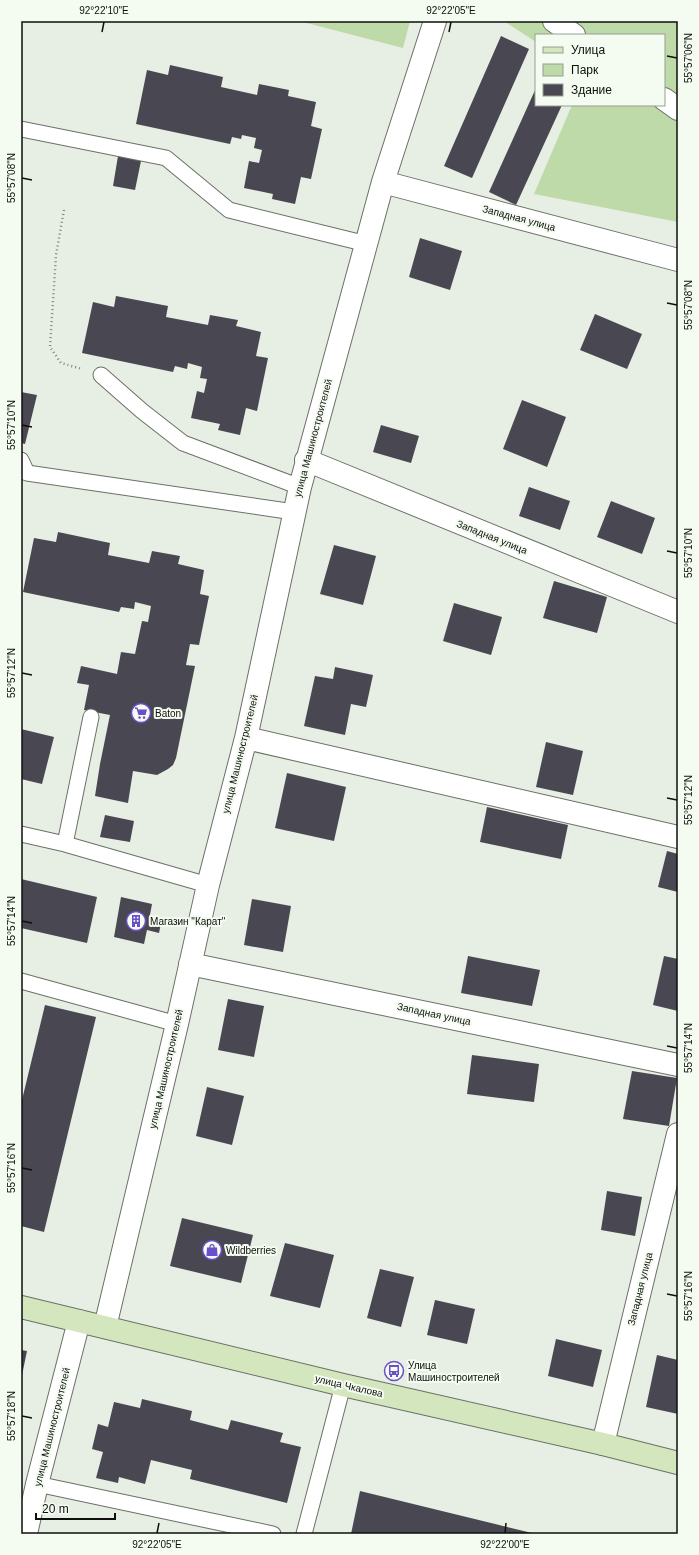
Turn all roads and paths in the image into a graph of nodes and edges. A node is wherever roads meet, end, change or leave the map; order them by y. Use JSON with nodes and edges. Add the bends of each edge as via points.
{"nodes":[{"id":1,"x":435,"y":21,"type":"edge"},
{"id":2,"x":554,"y":21,"type":"edge"},
{"id":3,"x":573,"y":34,"type":"edge"},
{"id":4,"x":665,"y":100,"type":"edge"},
{"id":5,"x":678,"y":109,"type":"edge"},
{"id":6,"x":21,"y":128,"type":"edge"},
{"id":7,"x":383,"y":182,"type":"junction"},
{"id":8,"x":64,"y":210,"type":"dead end"},
{"id":9,"x":366,"y":244,"type":"junction"},
{"id":10,"x":678,"y":260,"type":"edge"},
{"id":11,"x":101,"y":375,"type":"joint"},
{"id":12,"x":306,"y":460,"type":"junction"},
{"id":13,"x":23,"y":473,"type":"edge"},
{"id":14,"x":300,"y":487,"type":"junction"},
{"id":15,"x":294,"y":512,"type":"junction"},
{"id":16,"x":678,"y":612,"type":"edge"},
{"id":17,"x":91,"y":717,"type":"dead end"},
{"id":18,"x":246,"y":738,"type":"junction"},
{"id":19,"x":21,"y":834,"type":"edge"},
{"id":20,"x":678,"y":837,"type":"edge"},
{"id":21,"x":65,"y":844,"type":"junction"},
{"id":22,"x":208,"y":885,"type":"junction"},
{"id":23,"x":190,"y":964,"type":"junction"},
{"id":24,"x":21,"y":981,"type":"edge"},
{"id":25,"x":177,"y":1024,"type":"junction"},
{"id":26,"x":678,"y":1065,"type":"edge"},
{"id":27,"x":678,"y":1134,"type":"edge"},
{"id":28,"x":21,"y":1307,"type":"edge"},
{"id":29,"x":79,"y":1321,"type":"junction"},
{"id":30,"x":105,"y":1327,"type":"junction"},
{"id":31,"x":343,"y":1385,"type":"junction"},
{"id":32,"x":603,"y":1444,"type":"junction"},
{"id":33,"x":678,"y":1463,"type":"edge"},
{"id":34,"x":37,"y":1484,"type":"junction"},
{"id":35,"x":26,"y":1534,"type":"edge"},
{"id":36,"x":273,"y":1534,"type":"edge"},
{"id":37,"x":304,"y":1534,"type":"edge"}],
"edges":[{"from":1,"to":7,"type":"street","name":"улица Машиностроителей"},
{"from":2,"to":3,"type":"street"},
{"from":4,"to":5,"type":"street"},
{"from":6,"to":9,"type":"lane","via":[[166,158],[229,210]]},
{"from":7,"to":9,"type":"street","name":"улица Машиностроителей"},
{"from":7,"to":10,"type":"street","name":"Западная улица"},
{"from":8,"to":11,"type":"path","via":[[56,255],[50,347],[61,363]]},
{"from":9,"to":12,"type":"street","name":"улица Машиностроителей"},
{"from":11,"to":14,"type":"lane","via":[[183,442]]},
{"from":12,"to":14,"type":"lane"},
{"from":12,"to":16,"type":"street","name":"Западная улица"},
{"from":13,"to":15,"type":"lane"},
{"from":14,"to":15,"type":"street","name":"улица Машиностроителей"},
{"from":15,"to":18,"type":"street","name":"улица Машиностроителей"},
{"from":17,"to":21,"type":"lane"},
{"from":18,"to":20,"type":"street"},
{"from":18,"to":22,"type":"street","name":"улица Машиностроителей"},
{"from":19,"to":21,"type":"lane"},
{"from":21,"to":22,"type":"lane"},
{"from":22,"to":23,"type":"street","name":"улица Машиностроителей"},
{"from":23,"to":25,"type":"street","name":"улица Машиностроителей"},
{"from":23,"to":26,"type":"street","name":"Западная улица"},
{"from":24,"to":25,"type":"lane"},
{"from":25,"to":30,"type":"street","name":"улица Машиностроителей"},
{"from":27,"to":32,"type":"street","name":"Западная улица"},
{"from":28,"to":29,"type":"main road","name":"улица Чкалова"},
{"from":29,"to":30,"type":"main road","name":"улица Чкалова"},
{"from":29,"to":34,"type":"street","name":"улица Машиностроителей"},
{"from":30,"to":31,"type":"main road","name":"улица Чкалова"},
{"from":31,"to":32,"type":"main road","name":"улица Чкалова"},
{"from":31,"to":37,"type":"lane"},
{"from":32,"to":33,"type":"main road","name":"улица Чкалова"},
{"from":34,"to":35,"type":"street","name":"улица Машиностроителей"},
{"from":34,"to":36,"type":"lane"}]}
